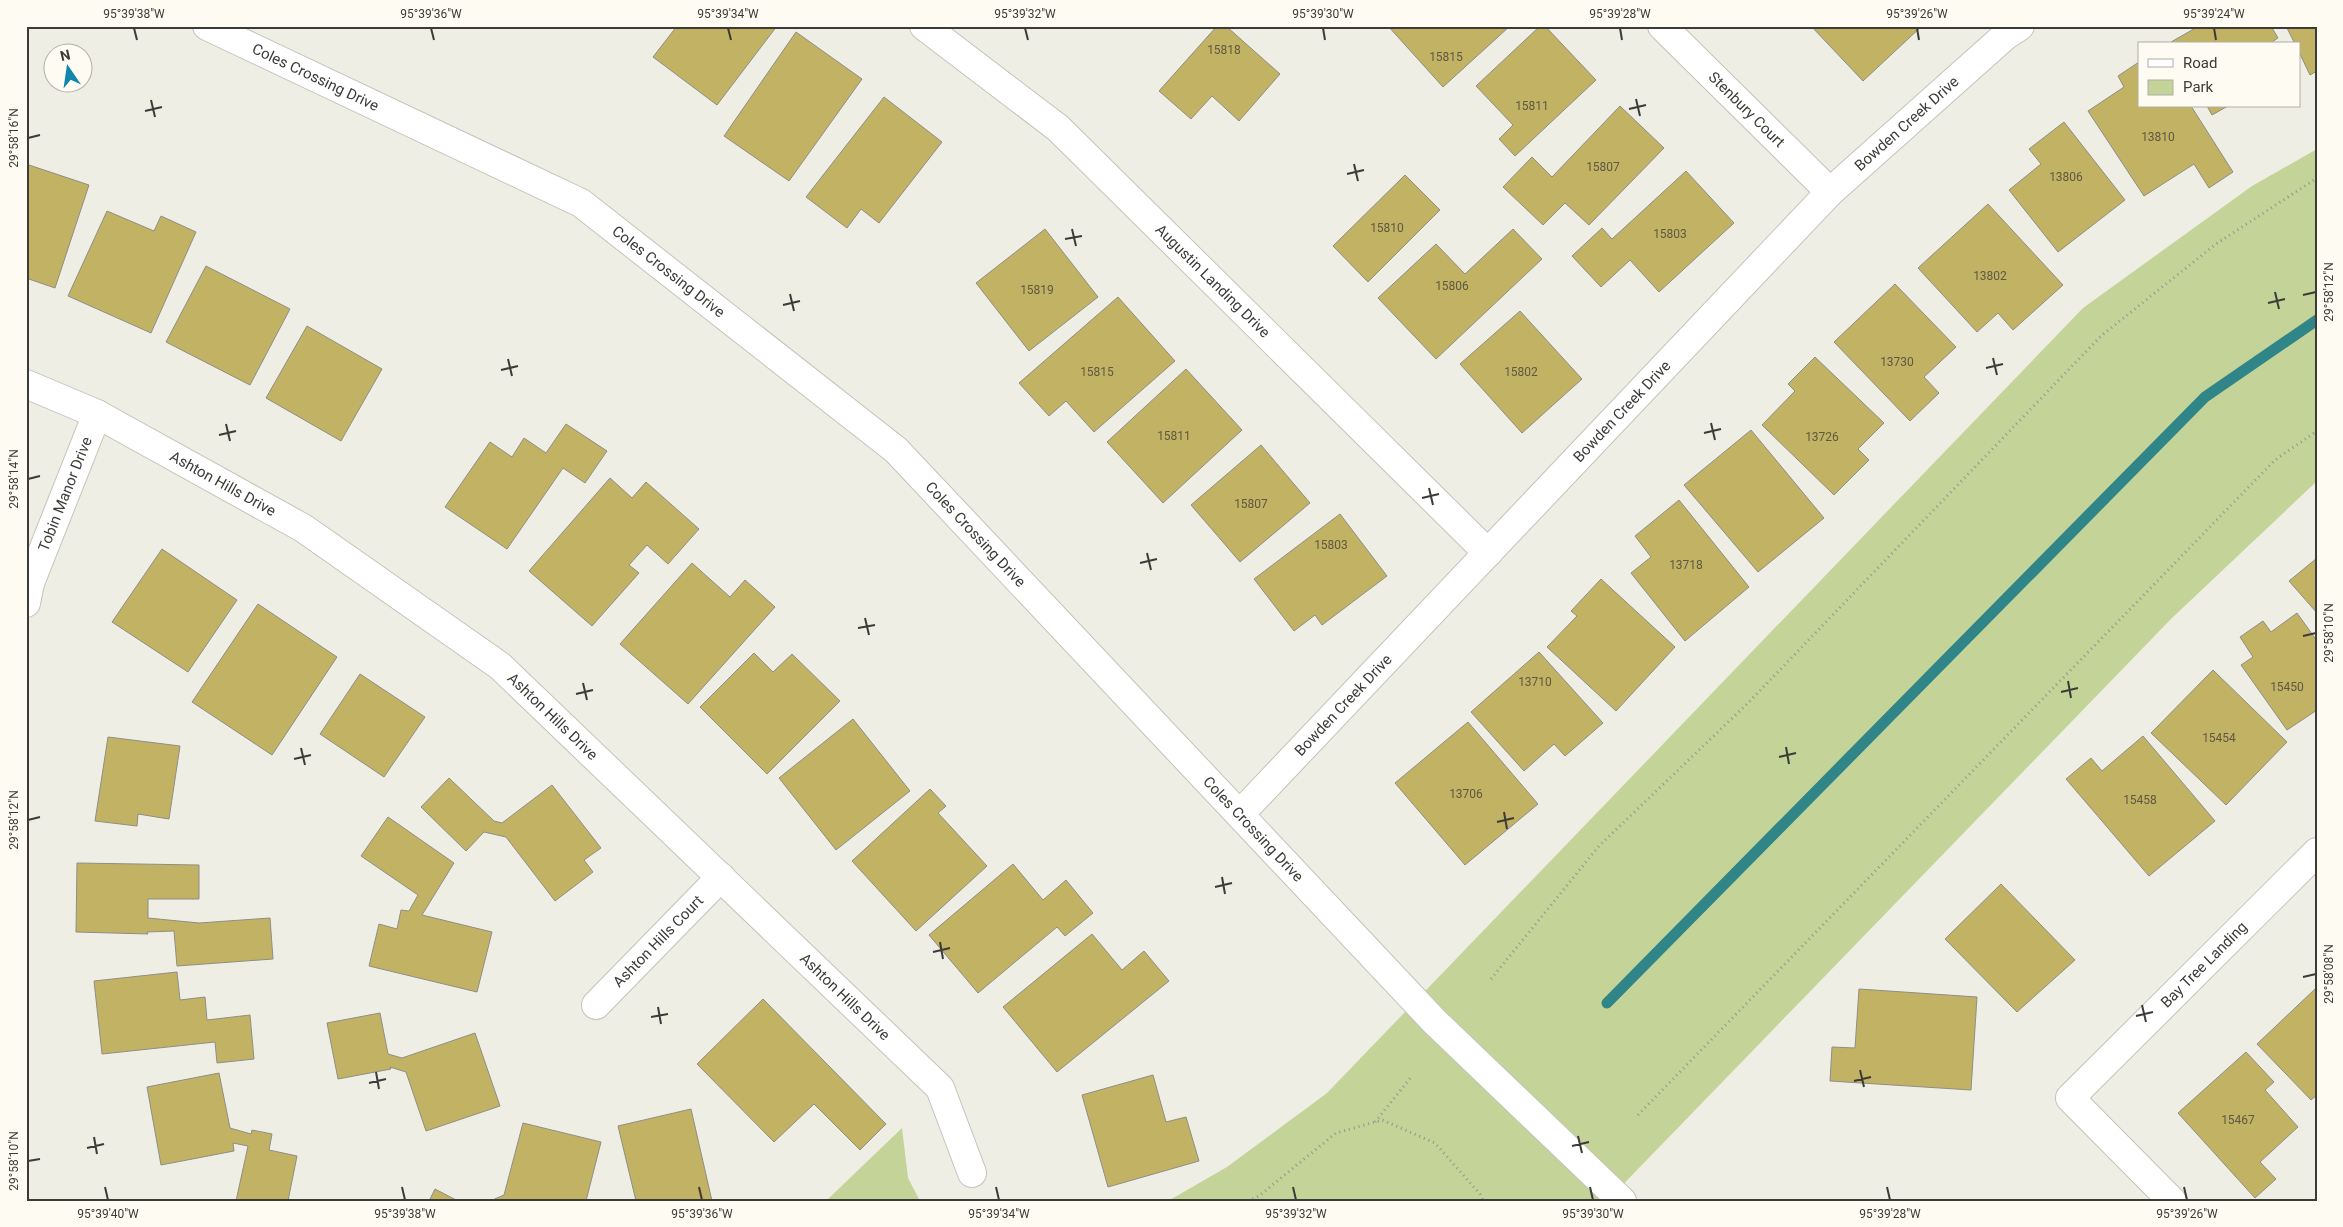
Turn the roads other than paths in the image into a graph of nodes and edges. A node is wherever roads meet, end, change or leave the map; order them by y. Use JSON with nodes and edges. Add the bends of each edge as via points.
{"nodes":[{"id":1,"x":207,"y":26,"type":"edge"},
{"id":2,"x":924,"y":26,"type":"edge"},
{"id":3,"x":1662,"y":26,"type":"edge"},
{"id":4,"x":2020,"y":26,"type":"edge"},
{"id":5,"x":1830,"y":192,"type":"junction"},
{"id":6,"x":26,"y":384,"type":"edge"},
{"id":7,"x":97,"y":414,"type":"junction"},
{"id":8,"x":1488,"y":553,"type":"junction"},
{"id":9,"x":26,"y":603,"type":"edge"},
{"id":10,"x":1240,"y":814,"type":"junction"},
{"id":11,"x":2317,"y":852,"type":"edge"},
{"id":12,"x":721,"y":877,"type":"junction"},
{"id":13,"x":596,"y":1005,"type":"dead end"},
{"id":14,"x":972,"y":1173,"type":"dead end"},
{"id":15,"x":1622,"y":1201,"type":"edge"},
{"id":16,"x":2172,"y":1201,"type":"edge"}],
"edges":[{"from":1,"to":10,"type":"street","name":"Coles Crossing Drive","via":[[581,203],[896,450]]},
{"from":2,"to":8,"type":"street","name":"Augustin Landing Drive","via":[[1058,128]]},
{"from":3,"to":5,"type":"street","name":"Stenbury Court"},
{"from":4,"to":5,"type":"street","name":"Bowden Creek Drive"},
{"from":5,"to":8,"type":"street","name":"Bowden Creek Drive"},
{"from":6,"to":7,"type":"street","name":"Ashton Hills Drive"},
{"from":7,"to":9,"type":"street","name":"Tobin Manor Drive","via":[[30,583]]},
{"from":7,"to":12,"type":"street","name":"Ashton Hills Drive","via":[[303,528],[500,666]]},
{"from":8,"to":10,"type":"street","name":"Bowden Creek Drive"},
{"from":10,"to":15,"type":"street","name":"Coles Crossing Drive","via":[[1435,1022]]},
{"from":11,"to":16,"type":"street","name":"Bay Tree Landing","via":[[2070,1098]]},
{"from":12,"to":13,"type":"street","name":"Ashton Hills Court"},
{"from":12,"to":14,"type":"street","name":"Ashton Hills Drive","via":[[940,1088]]}]}
